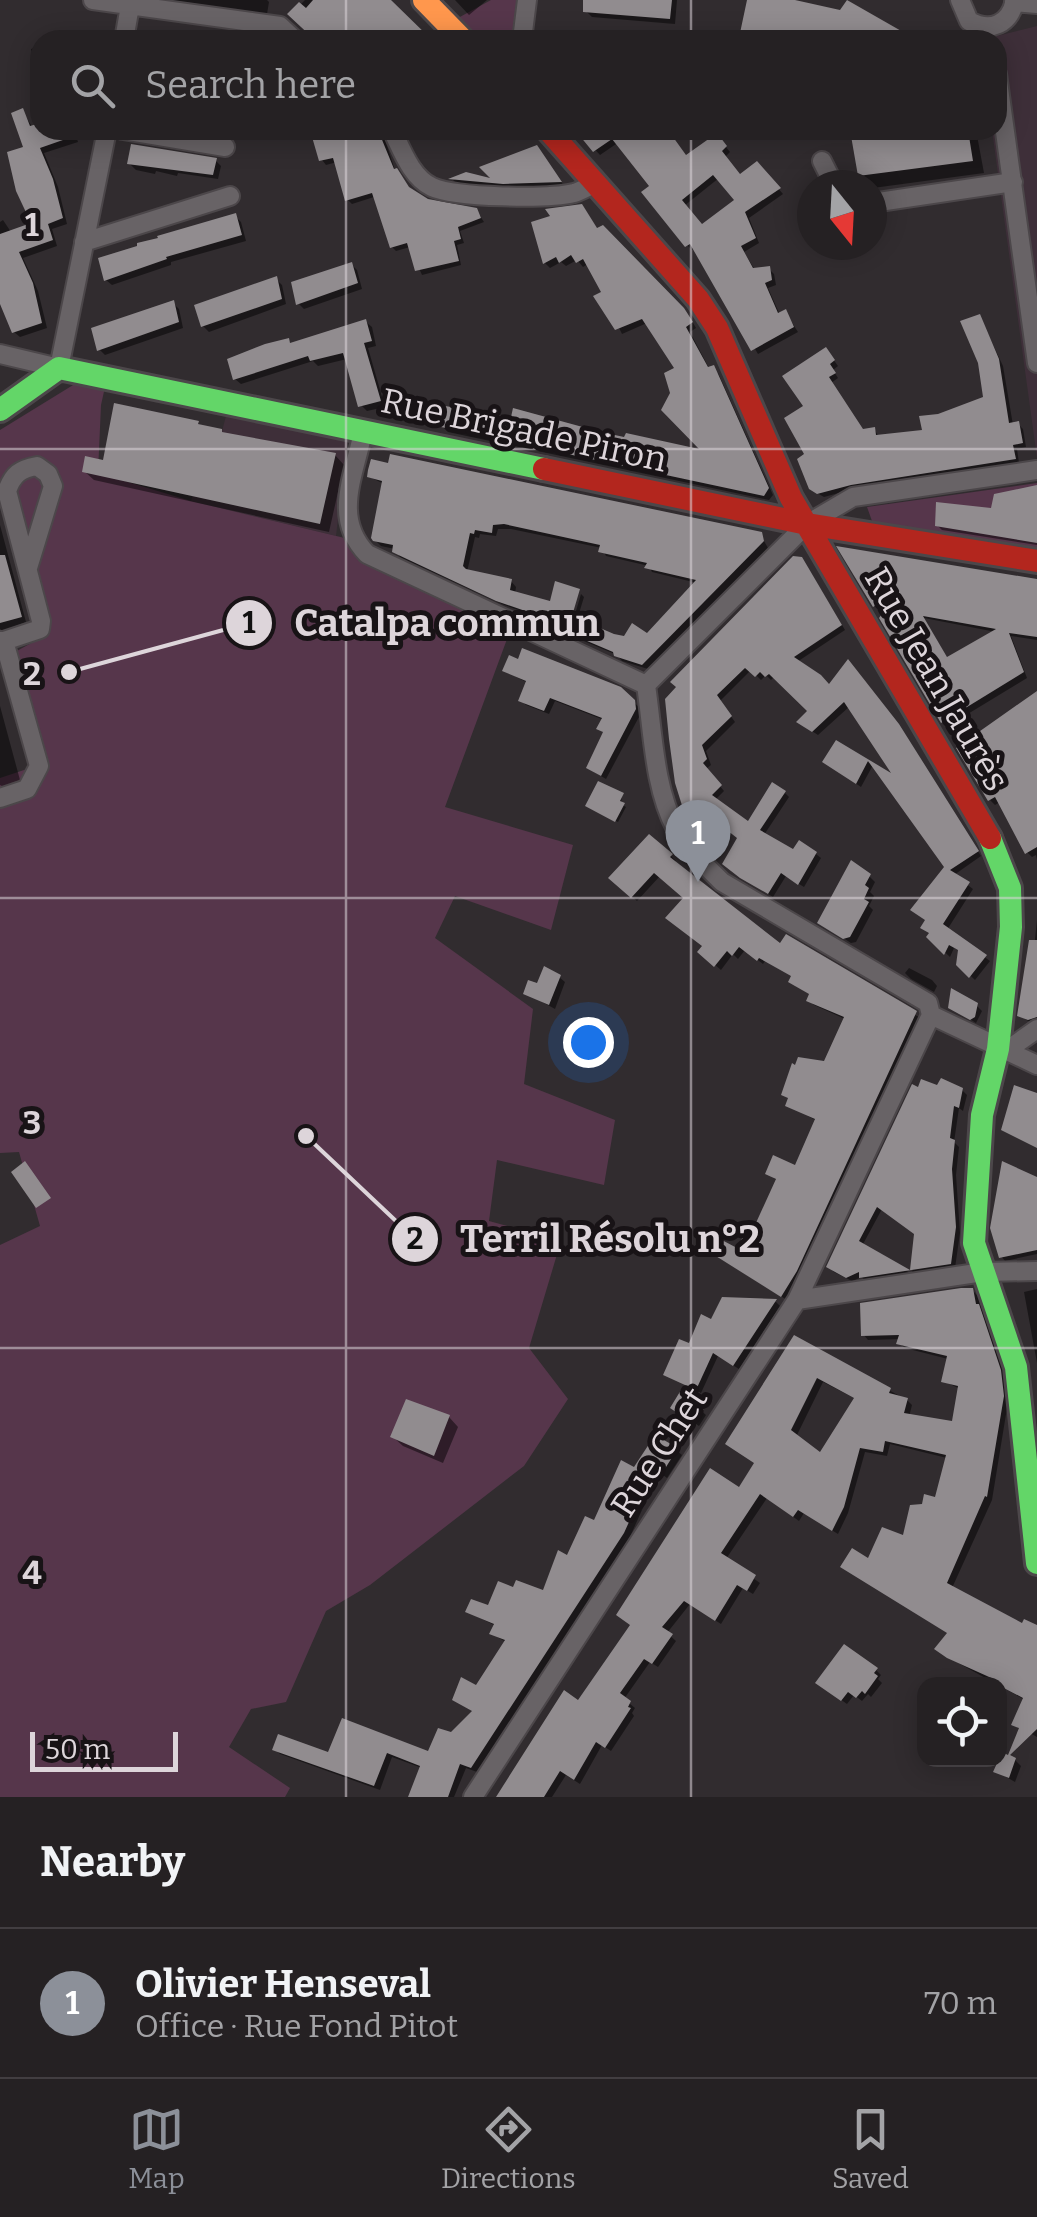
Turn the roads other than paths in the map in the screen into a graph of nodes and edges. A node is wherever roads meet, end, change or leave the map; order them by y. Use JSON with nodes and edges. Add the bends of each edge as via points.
{"nodes":[{"id":1,"x":94,"y":0,"type":"edge"},
{"id":2,"x":424,"y":0,"type":"edge"},
{"id":3,"x":526,"y":0,"type":"edge"},
{"id":4,"x":960,"y":0,"type":"edge"},
{"id":5,"x":1015,"y":1,"type":"edge"},
{"id":6,"x":131,"y":2,"type":"edge"},
{"id":7,"x":1037,"y":4,"type":"edge"},
{"id":8,"x":126,"y":30,"type":"edge"},
{"id":9,"x":284,"y":30,"type":"edge"},
{"id":10,"x":453,"y":30,"type":"edge"},
{"id":11,"x":523,"y":30,"type":"edge"},
{"id":12,"x":986,"y":30,"type":"edge"},
{"id":13,"x":995,"y":30,"type":"edge"},
{"id":14,"x":104,"y":140,"type":"edge"},
{"id":15,"x":183,"y":140,"type":"edge"},
{"id":16,"x":397,"y":140,"type":"edge"},
{"id":17,"x":557,"y":140,"type":"edge"},
{"id":18,"x":1007,"y":140,"type":"edge"},
{"id":19,"x":225,"y":147,"type":"dead end"},
{"id":20,"x":822,"y":161,"type":"dead end"},
{"id":21,"x":826,"y":170,"type":"edge"},
{"id":22,"x":596,"y":182,"type":"junction"},
{"id":23,"x":1013,"y":182,"type":"junction"},
{"id":24,"x":230,"y":196,"type":"dead end"},
{"id":25,"x":887,"y":201,"type":"edge"},
{"id":26,"x":84,"y":242,"type":"junction"},
{"id":27,"x":1033,"y":304,"type":"edge"},
{"id":28,"x":0,"y":354,"type":"edge"},
{"id":29,"x":1037,"y":363,"type":"edge"},
{"id":30,"x":59,"y":368,"type":"junction"},
{"id":31,"x":0,"y":410,"type":"edge"},
{"id":32,"x":363,"y":432,"type":"junction"},
{"id":33,"x":1037,"y":470,"type":"edge"},
{"id":34,"x":807,"y":524,"type":"junction"},
{"id":35,"x":1037,"y":561,"type":"edge"},
{"id":36,"x":28,"y":568,"type":"junction"},
{"id":37,"x":2,"y":641,"type":"edge"},
{"id":38,"x":646,"y":686,"type":"junction"},
{"id":39,"x":0,"y":798,"type":"edge"},
{"id":40,"x":931,"y":1014,"type":"junction"},
{"id":41,"x":1037,"y":1029,"type":"edge"},
{"id":42,"x":998,"y":1048,"type":"junction"},
{"id":43,"x":1037,"y":1065,"type":"edge"},
{"id":44,"x":1037,"y":1271,"type":"edge"},
{"id":45,"x":984,"y":1272,"type":"junction"},
{"id":46,"x":796,"y":1300,"type":"junction"},
{"id":47,"x":1030,"y":1404,"type":"edge"},
{"id":48,"x":1037,"y":1563,"type":"edge"},
{"id":49,"x":473,"y":1797,"type":"edge"}],
"edges":[{"from":1,"to":6,"type":"street"},
{"from":2,"to":10,"type":"street"},
{"from":3,"to":11,"type":"street"},
{"from":4,"to":12,"type":"street","via":[[969,21]]},
{"from":5,"to":7,"type":"street"},
{"from":5,"to":13,"type":"street"},
{"from":6,"to":8,"type":"street"},
{"from":6,"to":9,"type":"street"},
{"from":14,"to":26,"type":"street"},
{"from":15,"to":19,"type":"street"},
{"from":16,"to":22,"type":"street","via":[[430,186],[451,192],[574,193]]},
{"from":17,"to":22,"type":"street","name":"Rue Jean Jaurès"},
{"from":18,"to":23,"type":"street"},
{"from":20,"to":21,"type":"street"},
{"from":22,"to":34,"type":"street","name":"Rue Jean Jaurès","via":[[716,328]]},
{"from":23,"to":25,"type":"street"},
{"from":23,"to":27,"type":"street"},
{"from":24,"to":26,"type":"street"},
{"from":26,"to":30,"type":"street"},
{"from":27,"to":29,"type":"street"},
{"from":28,"to":30,"type":"street","name":"Rue Brigade Piron"},
{"from":30,"to":31,"type":"street"},
{"from":30,"to":32,"type":"street","name":"Rue Brigade Piron"},
{"from":32,"to":34,"type":"street","name":"Rue Brigade Piron"},
{"from":32,"to":38,"type":"street","via":[[345,517],[367,554]]},
{"from":33,"to":34,"type":"street","via":[[853,497]]},
{"from":34,"to":35,"type":"street","name":"Rue Brigade Piron"},
{"from":34,"to":38,"type":"street"},
{"from":34,"to":42,"type":"street","name":"Rue Jean Jaurès","via":[[997,849],[1010,888],[1011,927]]},
{"from":36,"to":36,"type":"street","via":[[7,490],[22,468],[36,466],[53,486]]},
{"from":36,"to":37,"type":"street","via":[[40,629]]},
{"from":37,"to":39,"type":"street","via":[[40,766],[27,790]]},
{"from":38,"to":40,"type":"street","via":[[664,798],[696,856],[722,882],[928,1003]]},
{"from":40,"to":42,"type":"street"},
{"from":40,"to":46,"type":"street","name":"Rue Chet"},
{"from":41,"to":42,"type":"street"},
{"from":42,"to":43,"type":"street"},
{"from":42,"to":45,"type":"street","name":"Rue Jean Jaurès","via":[[976,1178],[974,1243]]},
{"from":44,"to":45,"type":"street"},
{"from":45,"to":46,"type":"street"},
{"from":45,"to":47,"type":"street","name":"Rue Jean Jaurès"},
{"from":46,"to":49,"type":"street","name":"Rue Chet"},
{"from":47,"to":48,"type":"street","name":"Rue Jean Jaurès"}]}
